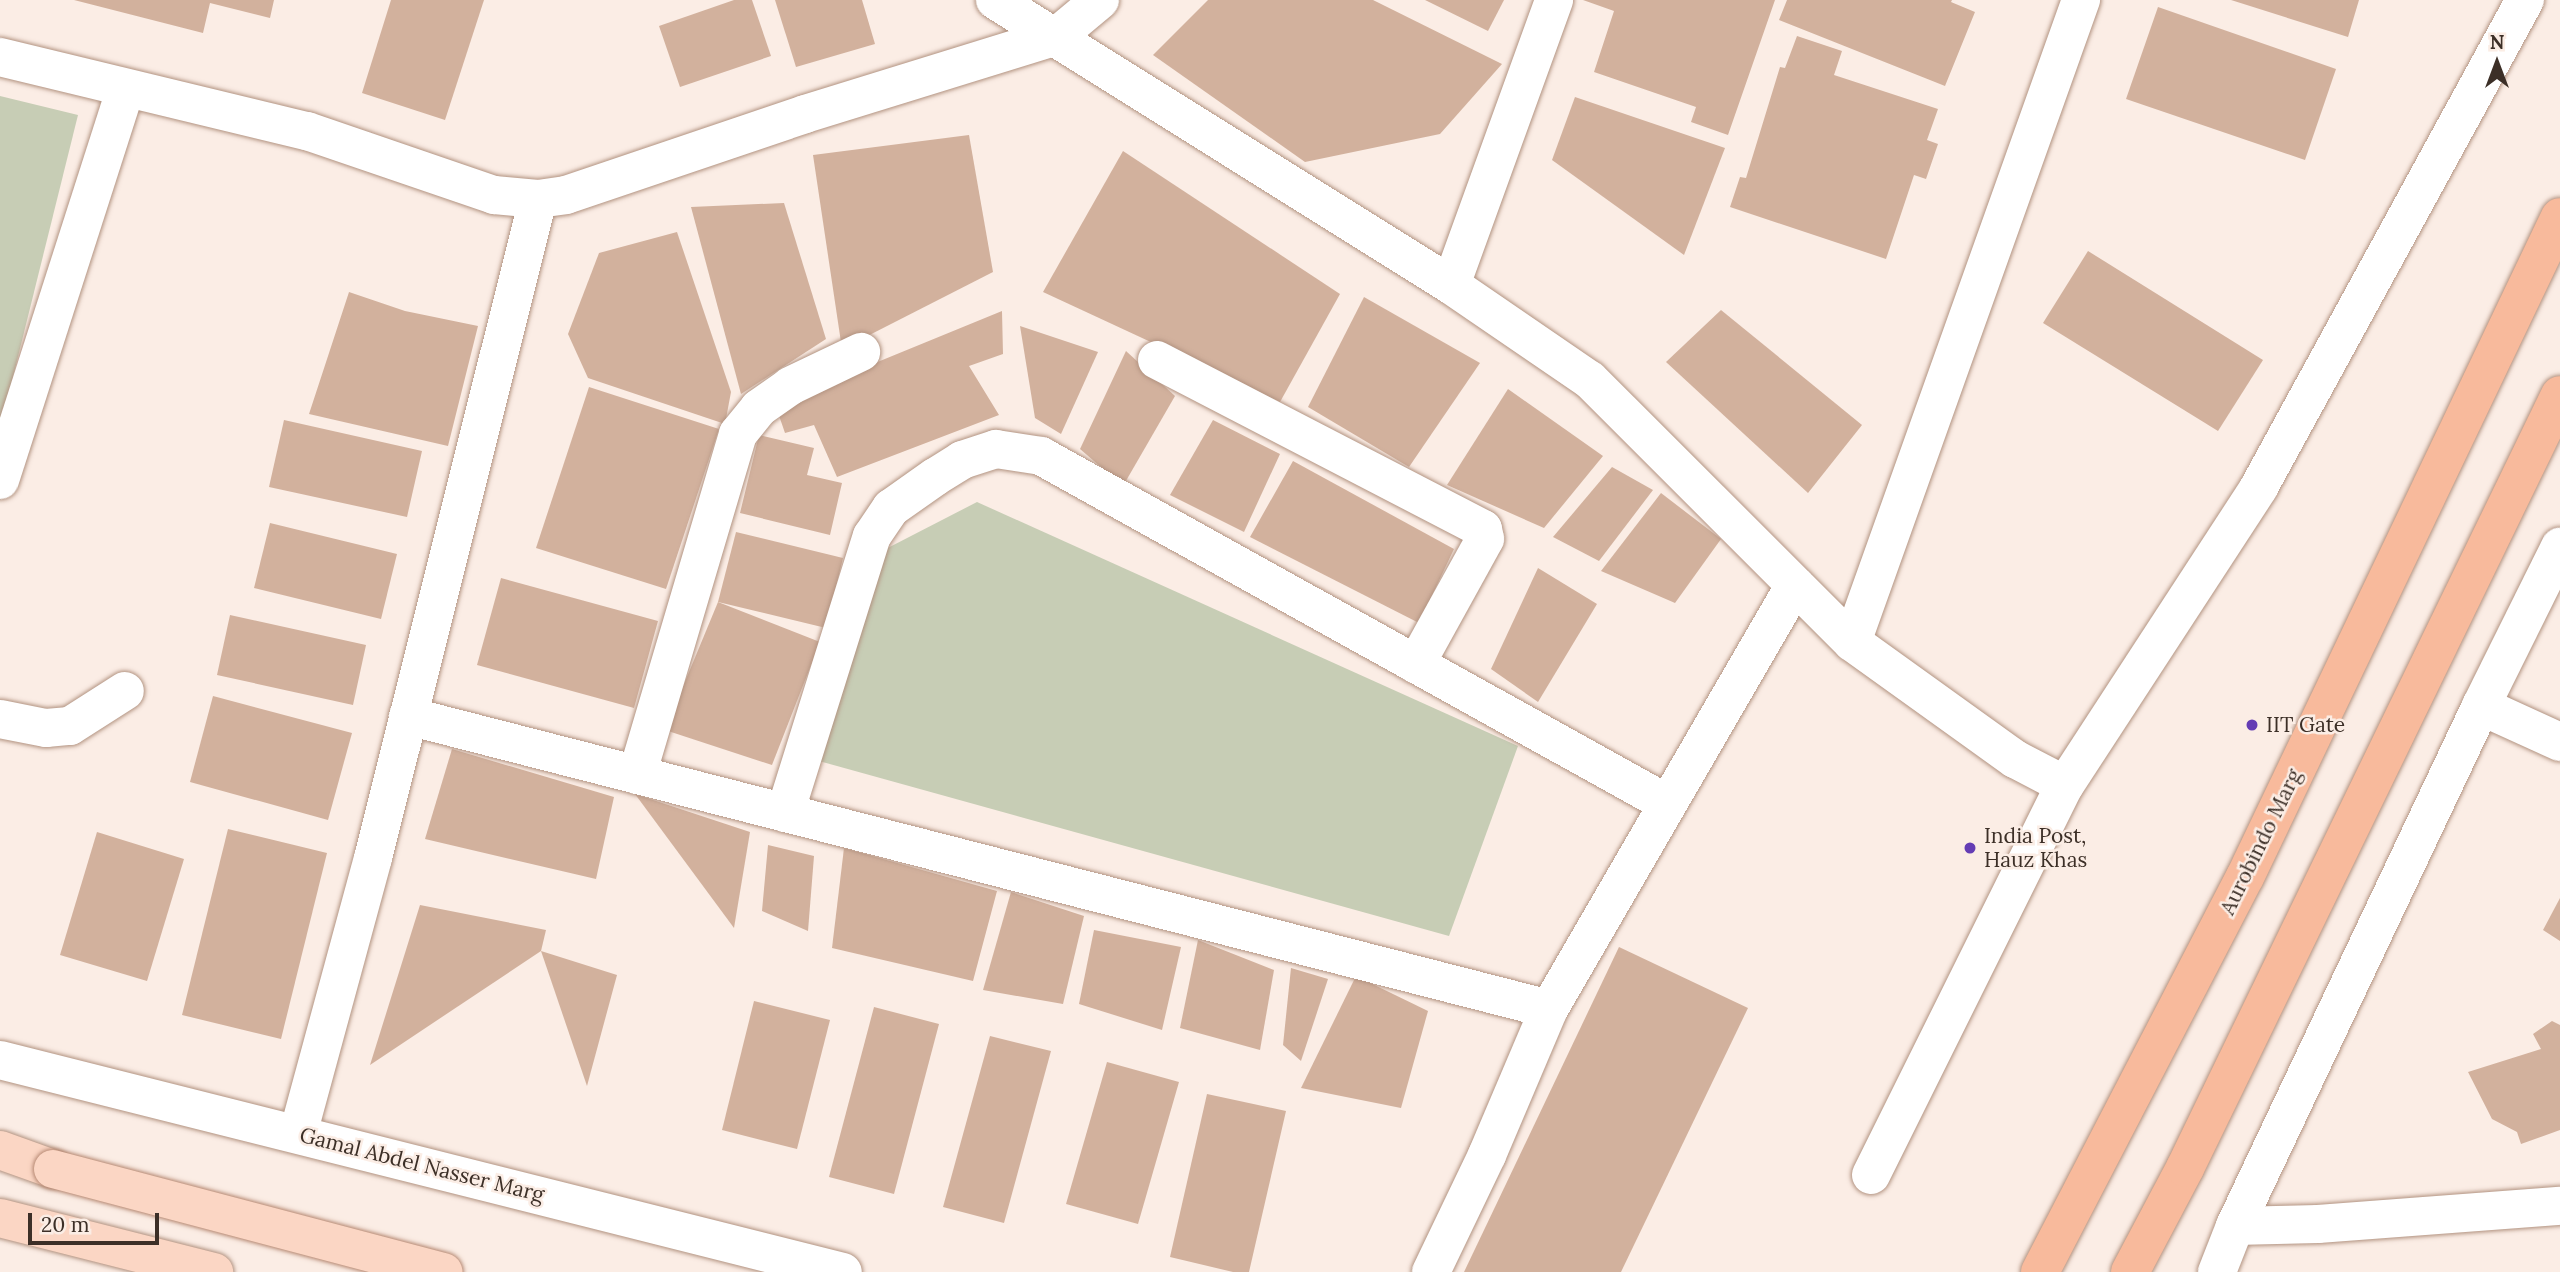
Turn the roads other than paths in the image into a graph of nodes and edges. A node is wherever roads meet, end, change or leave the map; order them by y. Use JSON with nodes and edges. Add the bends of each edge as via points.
{"nodes":[{"id":1,"x":995,"y":0,"type":"edge"},
{"id":2,"x":1100,"y":0,"type":"edge"},
{"id":3,"x":1554,"y":0,"type":"edge"},
{"id":4,"x":2081,"y":0,"type":"edge"},
{"id":5,"x":2525,"y":0,"type":"edge"},
{"id":6,"x":1057,"y":36,"type":"junction"},
{"id":7,"x":0,"y":57,"type":"edge"},
{"id":8,"x":125,"y":90,"type":"junction"},
{"id":9,"x":538,"y":199,"type":"junction"},
{"id":10,"x":2560,"y":217,"type":"edge"},
{"id":11,"x":1451,"y":285,"type":"junction"},
{"id":12,"x":861,"y":352,"type":"dead end"},
{"id":13,"x":1157,"y":360,"type":"dead end"},
{"id":14,"x":2560,"y":395,"type":"edge"},
{"id":15,"x":0,"y":480,"type":"edge"},
{"id":16,"x":2560,"y":547,"type":"edge"},
{"id":17,"x":1795,"y":585,"type":"junction"},
{"id":18,"x":1852,"y":642,"type":"junction"},
{"id":19,"x":1416,"y":664,"type":"junction"},
{"id":20,"x":125,"y":691,"type":"dead end"},
{"id":21,"x":2481,"y":706,"type":"junction"},
{"id":22,"x":408,"y":716,"type":"junction"},
{"id":23,"x":0,"y":719,"type":"edge"},
{"id":24,"x":2560,"y":741,"type":"edge"},
{"id":25,"x":637,"y":775,"type":"junction"},
{"id":26,"x":2065,"y":785,"type":"junction"},
{"id":27,"x":1668,"y":804,"type":"junction"},
{"id":28,"x":785,"y":813,"type":"junction"},
{"id":29,"x":1549,"y":1009,"type":"junction"},
{"id":30,"x":0,"y":1060,"type":"edge"},
{"id":31,"x":298,"y":1134,"type":"junction"},
{"id":32,"x":0,"y":1150,"type":"edge"},
{"id":33,"x":1871,"y":1175,"type":"dead end"},
{"id":34,"x":2560,"y":1206,"type":"edge"},
{"id":35,"x":13,"y":1221,"type":"edge"},
{"id":36,"x":2235,"y":1226,"type":"junction"},
{"id":37,"x":214,"y":1272,"type":"edge"},
{"id":38,"x":444,"y":1272,"type":"edge"},
{"id":39,"x":843,"y":1272,"type":"edge"},
{"id":40,"x":1431,"y":1272,"type":"edge"},
{"id":41,"x":2040,"y":1272,"type":"edge"},
{"id":42,"x":2130,"y":1272,"type":"edge"},
{"id":43,"x":2217,"y":1272,"type":"edge"}],
"edges":[{"from":1,"to":6,"type":"street"},
{"from":2,"to":6,"type":"street"},
{"from":3,"to":11,"type":"street"},
{"from":4,"to":18,"type":"street"},
{"from":5,"to":26,"type":"street","via":[[2259,487]]},
{"from":6,"to":9,"type":"street","via":[[566,195]]},
{"from":6,"to":11,"type":"street"},
{"from":7,"to":8,"type":"street"},
{"from":8,"to":9,"type":"street","via":[[307,131],[494,195]]},
{"from":8,"to":15,"type":"street"},
{"from":9,"to":22,"type":"street"},
{"from":10,"to":41,"type":"highway","name":"Aurobindo Marg","via":[[2245,877]]},
{"from":11,"to":17,"type":"street","via":[[1590,380]]},
{"from":12,"to":25,"type":"street","via":[[790,386],[759,408],[738,434]]},
{"from":13,"to":19,"type":"street","via":[[1483,529],[1485,539]]},
{"from":14,"to":42,"type":"highway","via":[[2185,1168]]},
{"from":16,"to":21,"type":"street"},
{"from":17,"to":18,"type":"street"},
{"from":17,"to":27,"type":"street"},
{"from":18,"to":26,"type":"street","via":[[2015,759]]},
{"from":19,"to":27,"type":"street"},
{"from":19,"to":28,"type":"street","via":[[1041,456],[996,449],[962,460],[935,477],[891,509],[872,536]]},
{"from":20,"to":23,"type":"street","via":[[70,726]]},
{"from":21,"to":24,"type":"street"},
{"from":21,"to":36,"type":"street"},
{"from":22,"to":25,"type":"street"},
{"from":22,"to":31,"type":"street"},
{"from":25,"to":28,"type":"street"},
{"from":26,"to":33,"type":"street"},
{"from":27,"to":29,"type":"street"},
{"from":28,"to":29,"type":"street"},
{"from":29,"to":40,"type":"street"},
{"from":30,"to":31,"type":"street","name":"Gamal Abdel Nasser Marg"},
{"from":31,"to":39,"type":"street","name":"Gamal Abdel Nasser Marg"},
{"from":32,"to":38,"type":"main road","bridge":true,"via":[[52,1169]]},
{"from":34,"to":36,"type":"street"},
{"from":35,"to":37,"type":"main road"},
{"from":36,"to":43,"type":"street"}]}
